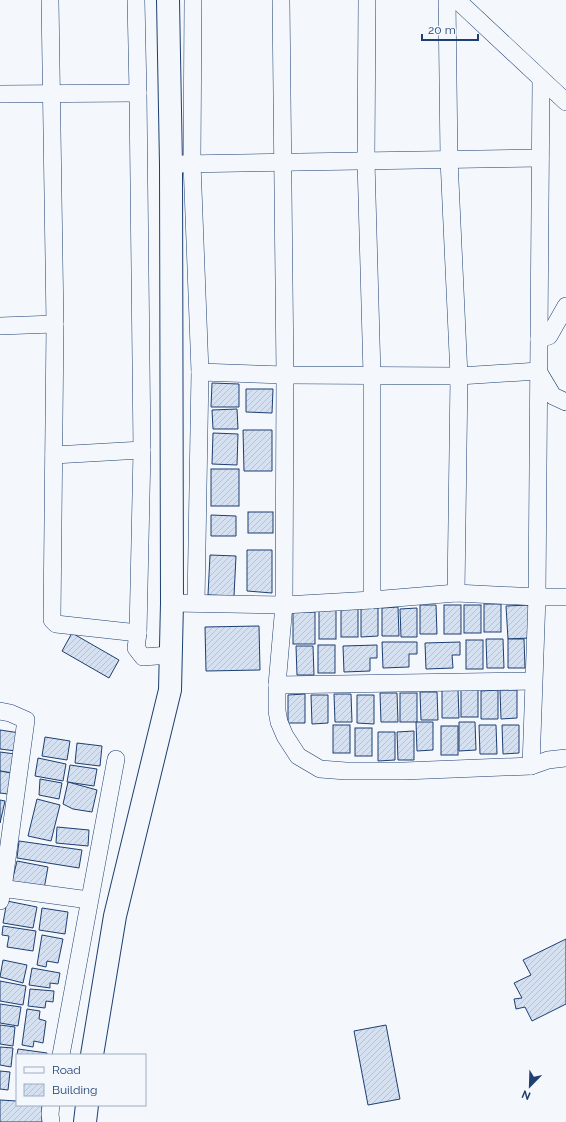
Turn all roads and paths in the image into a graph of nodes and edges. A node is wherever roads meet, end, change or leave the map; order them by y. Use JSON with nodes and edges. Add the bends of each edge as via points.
{"nodes":[{"id":1,"x":50,"y":0,"type":"edge"},
{"id":2,"x":136,"y":0,"type":"edge"},
{"id":3,"x":168,"y":0,"type":"edge"},
{"id":4,"x":193,"y":0,"type":"edge"},
{"id":5,"x":281,"y":0,"type":"edge"},
{"id":6,"x":367,"y":0,"type":"edge"},
{"id":7,"x":447,"y":0,"type":"edge"},
{"id":8,"x":457,"y":0,"type":"edge"},
{"id":9,"x":541,"y":80,"type":"junction"},
{"id":10,"x":51,"y":93,"type":"junction"},
{"id":11,"x":138,"y":93,"type":"junction"},
{"id":12,"x":0,"y":94,"type":"edge"},
{"id":13,"x":566,"y":102,"type":"edge"},
{"id":14,"x":540,"y":158,"type":"junction"},
{"id":15,"x":449,"y":159,"type":"junction"},
{"id":16,"x":366,"y":161,"type":"junction"},
{"id":17,"x":282,"y":162,"type":"junction"},
{"id":18,"x":182,"y":164,"type":"junction"},
{"id":19,"x":566,"y":306,"type":"edge"},
{"id":20,"x":55,"y":324,"type":"junction"},
{"id":21,"x":0,"y":326,"type":"edge"},
{"id":22,"x":539,"y":339,"type":"junction"},
{"id":23,"x":538,"y":371,"type":"junction"},
{"id":24,"x":200,"y":372,"type":"junction"},
{"id":25,"x":285,"y":375,"type":"junction"},
{"id":26,"x":372,"y":375,"type":"junction"},
{"id":27,"x":459,"y":376,"type":"junction"},
{"id":28,"x":566,"y":402,"type":"edge"},
{"id":29,"x":142,"y":450,"type":"junction"},
{"id":30,"x":54,"y":455,"type":"junction"},
{"id":31,"x":456,"y":593,"type":"junction"},
{"id":32,"x":536,"y":597,"type":"junction"},
{"id":33,"x":566,"y":597,"type":"edge"},
{"id":34,"x":372,"y":600,"type":"junction"},
{"id":35,"x":172,"y":603,"type":"junction"},
{"id":36,"x":196,"y":603,"type":"junction"},
{"id":37,"x":284,"y":605,"type":"junction"},
{"id":38,"x":138,"y":633,"type":"junction"},
{"id":39,"x":170,"y":655,"type":"junction"},
{"id":40,"x":533,"y":681,"type":"junction"},
{"id":41,"x":277,"y":685,"type":"junction"},
{"id":42,"x":0,"y":711,"type":"edge"},
{"id":43,"x":566,"y":758,"type":"edge"},
{"id":44,"x":116,"y":759,"type":"dead end"},
{"id":45,"x":531,"y":766,"type":"junction"},
{"id":46,"x":1,"y":892,"type":"edge"},
{"id":47,"x":89,"y":900,"type":"junction"},
{"id":48,"x":61,"y":1054,"type":"edge"},
{"id":49,"x":92,"y":1054,"type":"edge"},
{"id":50,"x":52,"y":1106,"type":"edge"},
{"id":51,"x":87,"y":1106,"type":"edge"},
{"id":52,"x":51,"y":1122,"type":"edge"},
{"id":53,"x":86,"y":1122,"type":"edge"}],
"edges":[{"from":1,"to":10,"type":"street"},
{"from":2,"to":11,"type":"street"},
{"from":3,"to":18,"type":"street"},
{"from":4,"to":18,"type":"street"},
{"from":5,"to":17,"type":"street"},
{"from":6,"to":16,"type":"street"},
{"from":7,"to":15,"type":"street"},
{"from":8,"to":9,"type":"street"},
{"from":9,"to":13,"type":"street"},
{"from":9,"to":14,"type":"street"},
{"from":10,"to":11,"type":"street"},
{"from":10,"to":12,"type":"street"},
{"from":10,"to":20,"type":"street"},
{"from":11,"to":29,"type":"street"},
{"from":14,"to":15,"type":"street"},
{"from":14,"to":22,"type":"street"},
{"from":15,"to":16,"type":"street"},
{"from":15,"to":27,"type":"street"},
{"from":16,"to":17,"type":"street"},
{"from":16,"to":26,"type":"street"},
{"from":17,"to":18,"type":"street"},
{"from":17,"to":25,"type":"street"},
{"from":18,"to":24,"type":"street"},
{"from":18,"to":35,"type":"street"},
{"from":19,"to":22,"type":"street","via":[[549,336]]},
{"from":20,"to":21,"type":"street"},
{"from":20,"to":30,"type":"street"},
{"from":22,"to":23,"type":"street"},
{"from":23,"to":27,"type":"street"},
{"from":23,"to":28,"type":"street","via":[[553,396]]},
{"from":23,"to":32,"type":"street"},
{"from":24,"to":25,"type":"street"},
{"from":24,"to":36,"type":"street"},
{"from":25,"to":26,"type":"street"},
{"from":25,"to":37,"type":"street"},
{"from":26,"to":27,"type":"street"},
{"from":26,"to":34,"type":"street"},
{"from":27,"to":31,"type":"street"},
{"from":29,"to":30,"type":"street"},
{"from":29,"to":38,"type":"street"},
{"from":30,"to":38,"type":"street","via":[[52,620],[56,624]]},
{"from":31,"to":32,"type":"street"},
{"from":31,"to":34,"type":"street"},
{"from":32,"to":33,"type":"street"},
{"from":32,"to":40,"type":"street"},
{"from":34,"to":37,"type":"street"},
{"from":35,"to":36,"type":"street"},
{"from":35,"to":39,"type":"street"},
{"from":36,"to":37,"type":"street"},
{"from":37,"to":41,"type":"street"},
{"from":38,"to":39,"type":"street","via":[[136,648],[143,657]]},
{"from":39,"to":49,"type":"street","via":[[170,690],[115,916]]},
{"from":40,"to":41,"type":"street"},
{"from":40,"to":45,"type":"street"},
{"from":41,"to":45,"type":"street","via":[[277,711],[285,736],[298,756],[320,769],[404,771]]},
{"from":42,"to":46,"type":"street","via":[[26,720]]},
{"from":43,"to":45,"type":"street","via":[[548,760]]},
{"from":44,"to":47,"type":"street"},
{"from":46,"to":47,"type":"street"},
{"from":47,"to":48,"type":"street"},
{"from":50,"to":52,"type":"street"},
{"from":51,"to":53,"type":"street"}]}
